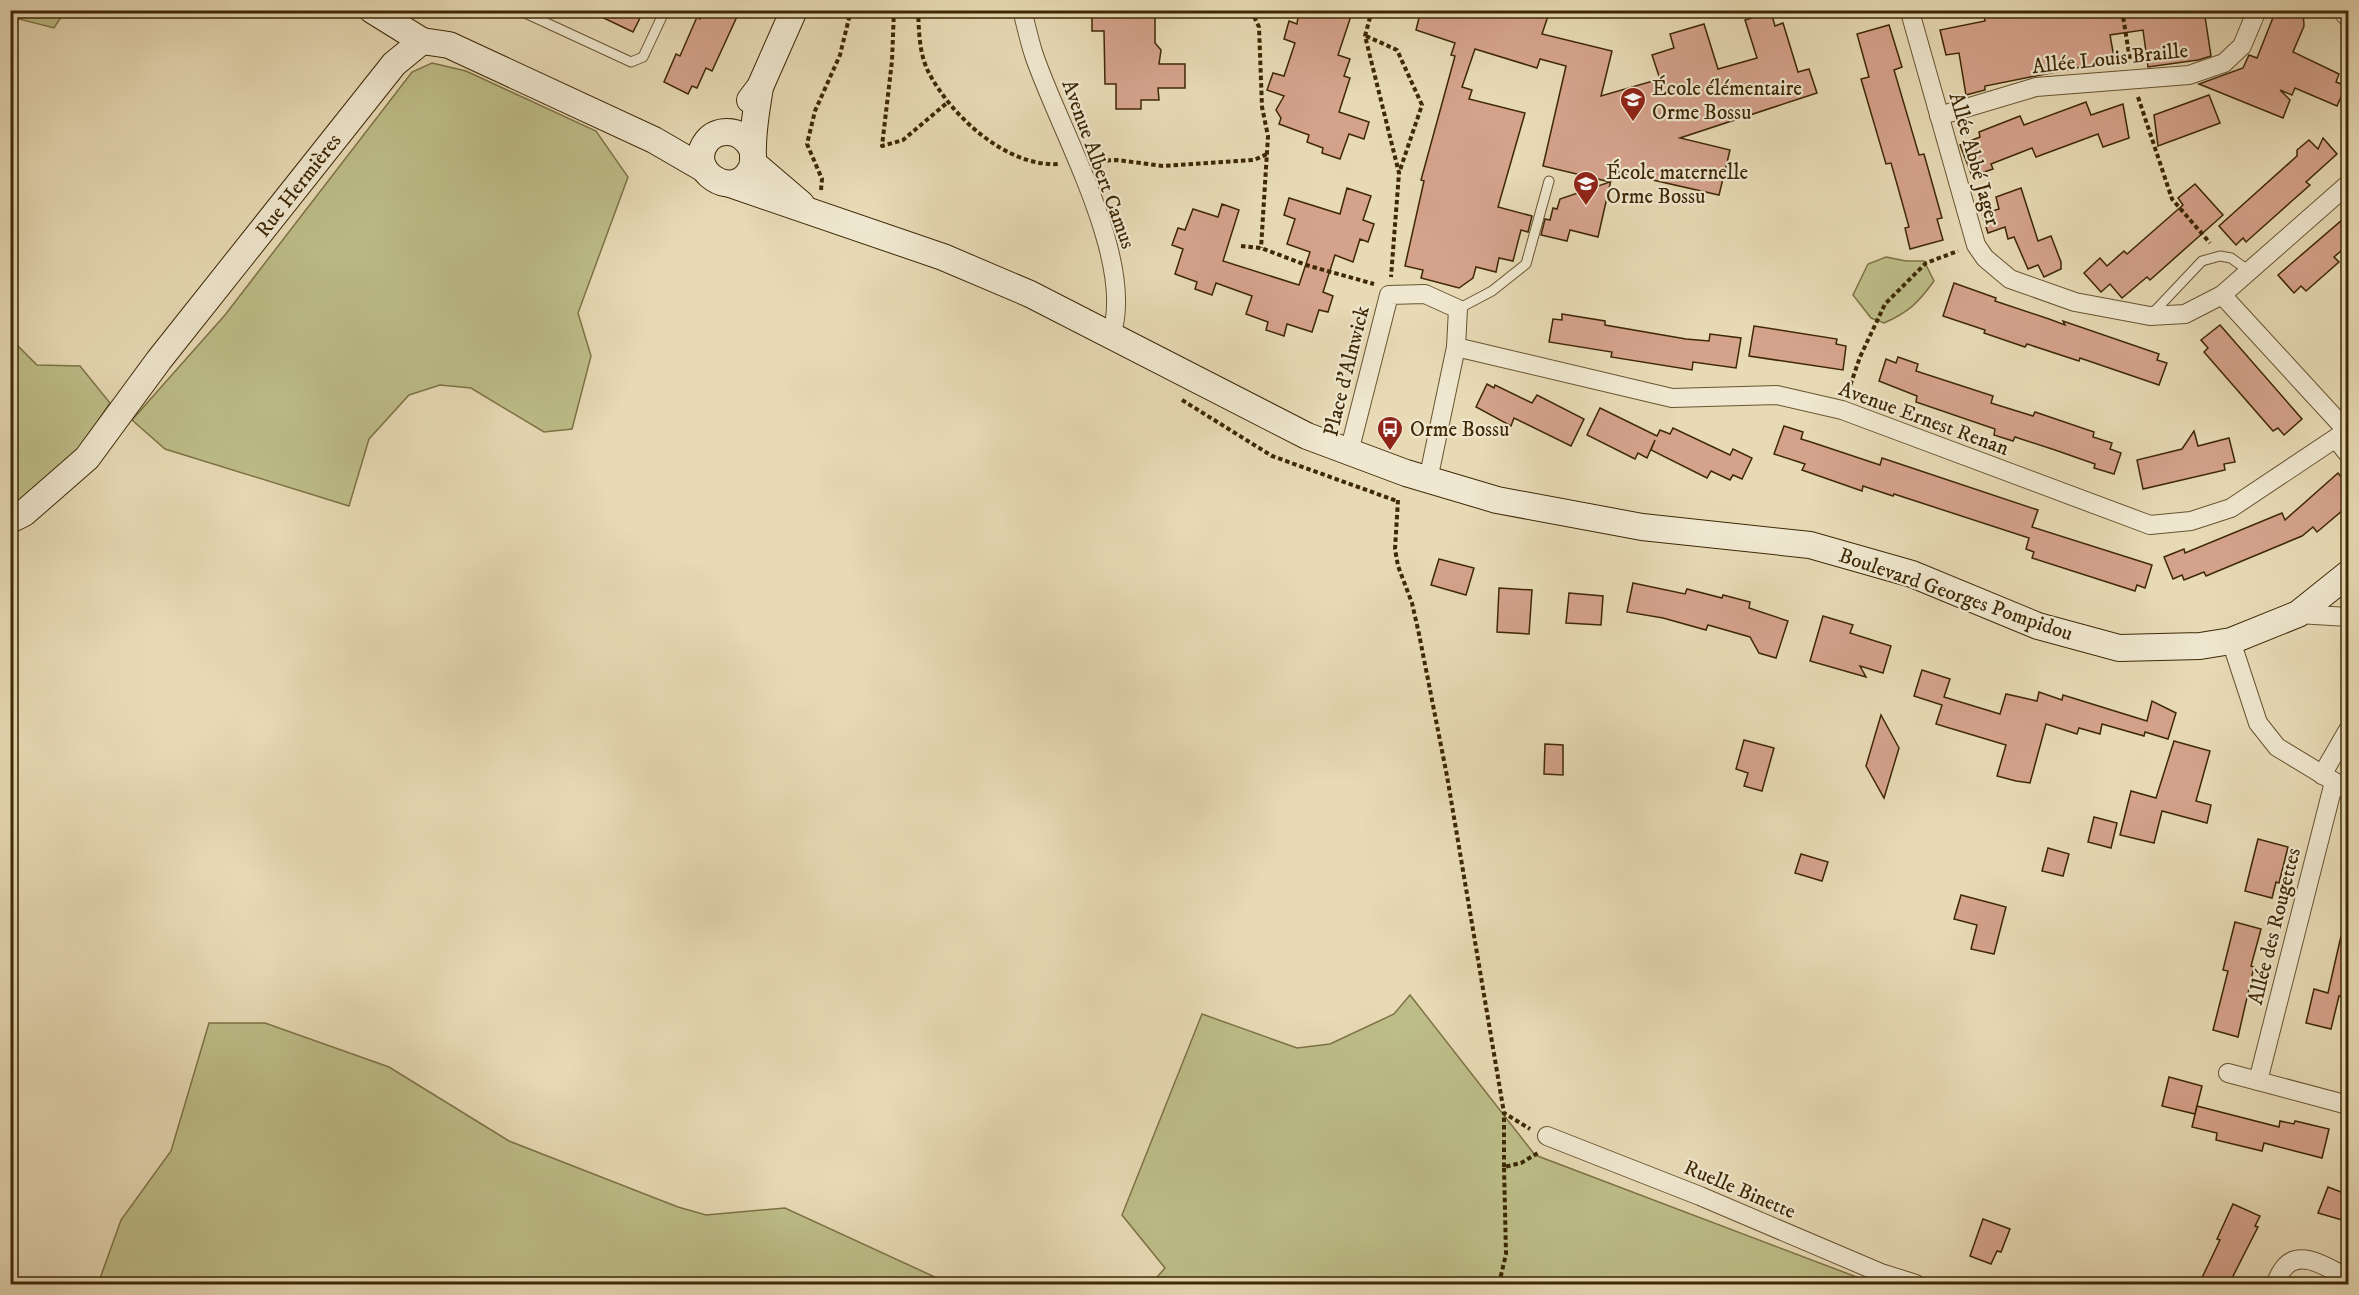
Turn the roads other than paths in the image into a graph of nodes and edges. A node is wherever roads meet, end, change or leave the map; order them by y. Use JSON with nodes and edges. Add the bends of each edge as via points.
{"nodes":[{"id":1,"x":372,"y":10,"type":"edge"},
{"id":2,"x":665,"y":10,"type":"edge"},
{"id":3,"x":794,"y":10,"type":"edge"},
{"id":4,"x":1022,"y":10,"type":"edge"},
{"id":5,"x":2257,"y":10,"type":"edge"},
{"id":6,"x":2342,"y":10,"type":"edge"},
{"id":7,"x":1910,"y":12,"type":"edge"},
{"id":8,"x":525,"y":13,"type":"dead end"},
{"id":9,"x":2349,"y":18,"type":"edge"},
{"id":10,"x":422,"y":41,"type":"junction"},
{"id":11,"x":760,"y":87,"type":"junction"},
{"id":12,"x":1939,"y":116,"type":"junction"},
{"id":13,"x":716,"y":135,"type":"junction"},
{"id":14,"x":654,"y":140,"type":"junction"},
{"id":15,"x":753,"y":156,"type":"junction"},
{"id":16,"x":704,"y":169,"type":"junction"},
{"id":17,"x":1549,"y":181,"type":"dead end"},
{"id":18,"x":730,"y":184,"type":"junction"},
{"id":19,"x":2346,"y":186,"type":"dead end"},
{"id":20,"x":813,"y":214,"type":"junction"},
{"id":21,"x":2250,"y":271,"type":"junction"},
{"id":22,"x":2222,"y":295,"type":"junction"},
{"id":23,"x":1458,"y":309,"type":"junction"},
{"id":24,"x":2150,"y":316,"type":"junction"},
{"id":25,"x":1112,"y":335,"type":"junction"},
{"id":26,"x":1456,"y":347,"type":"junction"},
{"id":27,"x":2344,"y":433,"type":"edge"},
{"id":28,"x":1349,"y":452,"type":"junction"},
{"id":29,"x":2349,"y":454,"type":"edge"},
{"id":30,"x":1417,"y":477,"type":"junction"},
{"id":31,"x":10,"y":520,"type":"edge"},
{"id":32,"x":2349,"y":574,"type":"edge"},
{"id":33,"x":2298,"y":614,"type":"junction"},
{"id":34,"x":2349,"y":617,"type":"edge"},
{"id":35,"x":2231,"y":641,"type":"junction"},
{"id":36,"x":2349,"y":730,"type":"edge"},
{"id":37,"x":2335,"y":782,"type":"edge"},
{"id":38,"x":2228,"y":1073,"type":"dead end"},
{"id":39,"x":2258,"y":1081,"type":"junction"},
{"id":40,"x":2349,"y":1105,"type":"edge"},
{"id":41,"x":1547,"y":1136,"type":"road end"},
{"id":42,"x":2349,"y":1278,"type":"edge"},
{"id":43,"x":1916,"y":1284,"type":"edge"},
{"id":44,"x":2275,"y":1284,"type":"edge"}],
"edges":[{"from":1,"to":10,"type":"main road"},
{"from":2,"to":8,"type":"lane","via":[[643,57],[631,62]]},
{"from":3,"to":11,"type":"main road"},
{"from":4,"to":25,"type":"street","name":"Avenue Albert Camus","via":[[1034,54],[1108,245],[1118,301]]},
{"from":5,"to":12,"type":"street","name":"Allée Louis Braille","via":[[2242,46],[2224,63],[2189,75],[2036,87]]},
{"from":6,"to":9,"type":"street"},
{"from":7,"to":12,"type":"street","name":"Allée Abbé Jager"},
{"from":10,"to":14,"type":"main road","via":[[449,45]]},
{"from":10,"to":31,"type":"main road","name":"Rue Hermières","via":[[394,64],[159,360],[87,458],[24,513]]},
{"from":11,"to":13,"type":"main road"},
{"from":11,"to":15,"type":"main road"},
{"from":12,"to":24,"type":"street","name":"Allée Abbé Jager","via":[[1976,245],[1985,258],[2010,279],[2075,302]]},
{"from":13,"to":14,"type":"main road"},
{"from":13,"to":15,"type":"main road","via":[[737,133],[744,137]]},
{"from":13,"to":16,"type":"main road","via":[[702,153]]},
{"from":14,"to":16,"type":"main road"},
{"from":15,"to":18,"type":"main road","via":[[745,177]]},
{"from":15,"to":20,"type":"main road"},
{"from":16,"to":18,"type":"main road","via":[[714,180]]},
{"from":17,"to":23,"type":"lane","via":[[1526,264],[1492,291]]},
{"from":18,"to":20,"type":"main road","name":"Boulevard Georges Pompidou"},
{"from":19,"to":21,"type":"street","name":"Allée Abbé Jager"},
{"from":20,"to":25,"type":"main road","name":"Boulevard Georges Pompidou","via":[[943,257]]},
{"from":21,"to":22,"type":"street","name":"Allée Abbé Jager"},
{"from":21,"to":24,"type":"lane","via":[[2231,258],[2220,256],[2202,261]]},
{"from":22,"to":24,"type":"street","name":"Allée Abbé Jager","via":[[2185,314]]},
{"from":22,"to":27,"type":"street"},
{"from":23,"to":26,"type":"street"},
{"from":23,"to":28,"type":"street","name":"Place d'Alnwick","via":[[1425,294],[1389,295]]},
{"from":25,"to":28,"type":"main road","name":"Boulevard Georges Pompidou","via":[[1273,419]]},
{"from":26,"to":27,"type":"street","name":"Avenue Ernest Renan","via":[[1672,398],[1777,395],[1842,410],[2150,525],[2191,521],[2231,508]]},
{"from":26,"to":30,"type":"street"},
{"from":27,"to":29,"type":"street"},
{"from":28,"to":30,"type":"main road","name":"Boulevard Georges Pompidou"},
{"from":30,"to":35,"type":"main road","name":"Boulevard Georges Pompidou","via":[[1497,500],[1642,527],[1810,545],[1912,574],[2037,626],[2119,648],[2200,646]]},
{"from":32,"to":33,"type":"main road","name":"Boulevard Georges Pompidou"},
{"from":33,"to":34,"type":"street"},
{"from":33,"to":35,"type":"main road","name":"Boulevard Georges Pompidou"},
{"from":35,"to":37,"type":"street","via":[[2258,723],[2277,747]]},
{"from":36,"to":37,"type":"street","name":"Allée des Rougettes"},
{"from":37,"to":39,"type":"street","name":"Allée des Rougettes"},
{"from":38,"to":39,"type":"street"},
{"from":39,"to":40,"type":"street"},
{"from":41,"to":43,"type":"street","name":"Ruelle Binette"},
{"from":42,"to":44,"type":"street","via":[[2311,1260],[2297,1259],[2284,1266]]}]}
